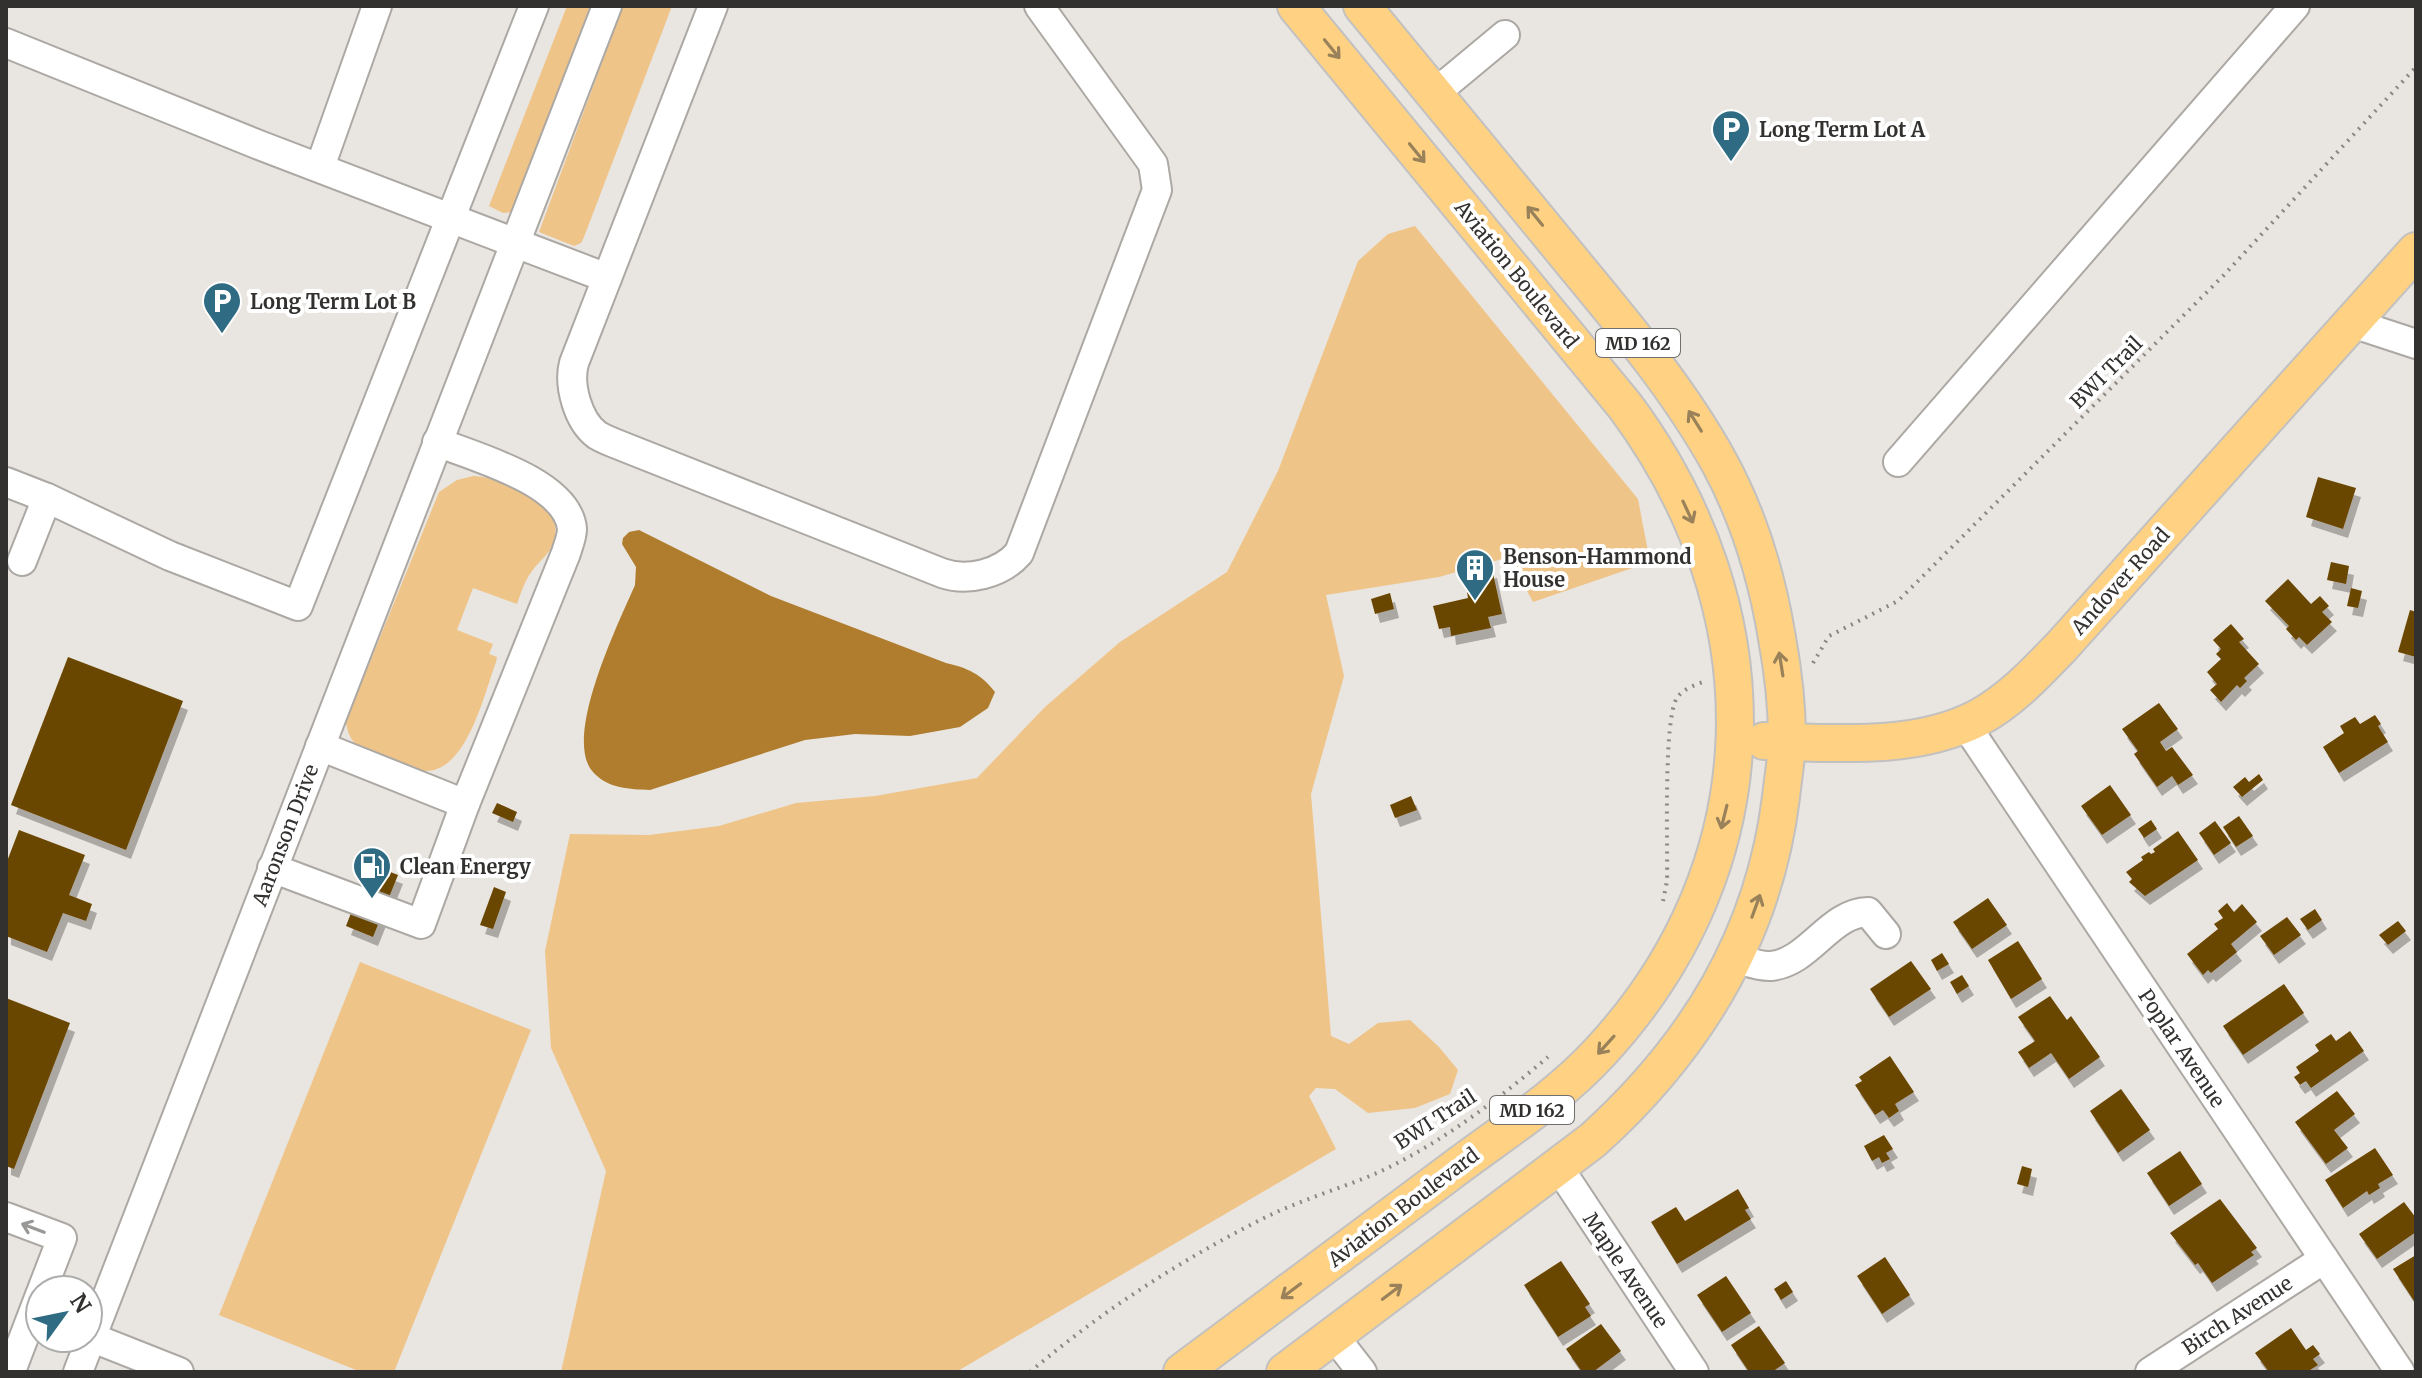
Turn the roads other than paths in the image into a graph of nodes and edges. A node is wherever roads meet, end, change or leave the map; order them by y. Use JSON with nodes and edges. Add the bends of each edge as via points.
{"nodes":[{"id":1,"x":377,"y":6,"type":"edge"},
{"id":2,"x":534,"y":6,"type":"edge"},
{"id":3,"x":607,"y":6,"type":"edge"},
{"id":4,"x":713,"y":6,"type":"edge"},
{"id":5,"x":1039,"y":6,"type":"edge"},
{"id":6,"x":1296,"y":6,"type":"edge"},
{"id":7,"x":1362,"y":6,"type":"edge"},
{"id":8,"x":2295,"y":6,"type":"edge"},
{"id":9,"x":1505,"y":35,"type":"dead end"},
{"id":10,"x":6,"y":43,"type":"edge"},
{"id":11,"x":1367,"y":92,"type":"junction"},
{"id":12,"x":1434,"y":94,"type":"junction"},
{"id":13,"x":320,"y":167,"type":"junction"},
{"id":14,"x":452,"y":218,"type":"junction"},
{"id":15,"x":517,"y":242,"type":"junction"},
{"id":16,"x":2416,"y":251,"type":"edge"},
{"id":17,"x":607,"y":278,"type":"junction"},
{"id":18,"x":2352,"y":323,"type":"junction"},
{"id":19,"x":2416,"y":344,"type":"edge"},
{"id":20,"x":437,"y":442,"type":"junction"},
{"id":21,"x":1898,"y":462,"type":"dead end"},
{"id":22,"x":6,"y":482,"type":"edge"},
{"id":23,"x":47,"y":498,"type":"junction"},
{"id":24,"x":22,"y":561,"type":"dead end"},
{"id":25,"x":1965,"y":724,"type":"junction"},
{"id":26,"x":1736,"y":740,"type":"junction"},
{"id":27,"x":1787,"y":742,"type":"junction"},
{"id":28,"x":320,"y":746,"type":"junction"},
{"id":29,"x":465,"y":804,"type":"junction"},
{"id":30,"x":272,"y":868,"type":"junction"},
{"id":31,"x":1886,"y":934,"type":"dead end"},
{"id":32,"x":1734,"y":958,"type":"junction"},
{"id":33,"x":1559,"y":1168,"type":"junction"},
{"id":34,"x":6,"y":1217,"type":"edge"},
{"id":35,"x":2324,"y":1259,"type":"junction"},
{"id":36,"x":49,"y":1274,"type":"edge"},
{"id":37,"x":104,"y":1301,"type":"edge"},
{"id":38,"x":1334,"y":1336,"type":"junction"},
{"id":39,"x":24,"y":1339,"type":"edge"},
{"id":40,"x":104,"y":1343,"type":"edge"},
{"id":41,"x":6,"y":1369,"type":"edge"},
{"id":42,"x":179,"y":1372,"type":"edge"},
{"id":43,"x":1182,"y":1372,"type":"edge"},
{"id":44,"x":1285,"y":1372,"type":"edge"},
{"id":45,"x":1362,"y":1372,"type":"edge"},
{"id":46,"x":1694,"y":1372,"type":"edge"},
{"id":47,"x":2150,"y":1372,"type":"edge"},
{"id":48,"x":2400,"y":1372,"type":"edge"}],
"edges":[{"from":1,"to":13,"type":"street"},
{"from":2,"to":14,"type":"street"},
{"from":3,"to":15,"type":"street","name":"Aaronson Drive"},
{"from":4,"to":17,"type":"street"},
{"from":5,"to":17,"type":"street","via":[[1148,157],[1158,184],[1022,546],[1007,563],[974,576],[954,577],[596,434],[582,415],[571,376]]},
{"from":6,"to":11,"type":"main road","name":"Aviation Boulevard","number":"MD 162","one_way":true},
{"from":7,"to":12,"type":"main road","number":"MD 162"},
{"from":8,"to":21,"type":"street"},
{"from":9,"to":12,"type":"street"},
{"from":10,"to":13,"type":"street"},
{"from":11,"to":12,"type":"main road"},
{"from":11,"to":26,"type":"main road","name":"Aviation Boulevard","number":"MD 162","one_way":true,"via":[[1625,406],[1660,457],[1699,536],[1719,599],[1735,678]]},
{"from":27,"to":12,"type":"main road","number":"MD 162","one_way":true,"via":[[1783,673],[1769,594],[1750,531],[1721,465],[1660,371]]},
{"from":13,"to":14,"type":"street"},
{"from":14,"to":15,"type":"street"},
{"from":14,"to":23,"type":"street","via":[[298,606],[170,556]]},
{"from":15,"to":17,"type":"street"},
{"from":15,"to":20,"type":"street","name":"Aaronson Drive"},
{"from":16,"to":18,"type":"main road","name":"Andover Road"},
{"from":18,"to":19,"type":"street"},
{"from":18,"to":25,"type":"main road","name":"Andover Road","via":[[2037,673]]},
{"from":20,"to":28,"type":"street","name":"Aaronson Drive"},
{"from":20,"to":29,"type":"street","via":[[535,482],[563,505],[572,527]]},
{"from":22,"to":23,"type":"street"},
{"from":23,"to":24,"type":"street"},
{"from":25,"to":27,"type":"main road","name":"Andover Road","via":[[1913,737]]},
{"from":25,"to":35,"type":"street","name":"Poplar Avenue"},
{"from":26,"to":27,"type":"main road","name":"Andover Road"},
{"from":26,"to":43,"type":"main road","name":"Aviation Boulevard","number":"MD 162","one_way":true,"via":[[1725,814],[1692,918],[1651,989],[1617,1033],[1524,1117]]},
{"from":32,"to":27,"type":"main road","number":"MD 162","one_way":true,"via":[[1762,888],[1778,822]]},
{"from":28,"to":29,"type":"street"},
{"from":28,"to":30,"type":"street","name":"Aaronson Drive"},
{"from":29,"to":30,"type":"street","via":[[421,924]]},
{"from":30,"to":37,"type":"street","name":"Aaronson Drive"},
{"from":31,"to":32,"type":"street","via":[[1868,912],[1855,912],[1798,956],[1770,966]]},
{"from":32,"to":33,"type":"main road","number":"MD 162","via":[[1669,1063]]},
{"from":38,"to":33,"type":"main road","number":"MD 162","one_way":true},
{"from":33,"to":46,"type":"street","name":"Maple Avenue"},
{"from":36,"to":34,"type":"street","one_way":true,"via":[[62,1238]]},
{"from":35,"to":47,"type":"street","name":"Birch Avenue"},
{"from":35,"to":48,"type":"street","name":"Poplar Avenue"},
{"from":38,"to":44,"type":"main road","number":"MD 162"},
{"from":38,"to":45,"type":"street"},
{"from":39,"to":41,"type":"street","via":[[11,1371]]},
{"from":40,"to":42,"type":"street"}]}
